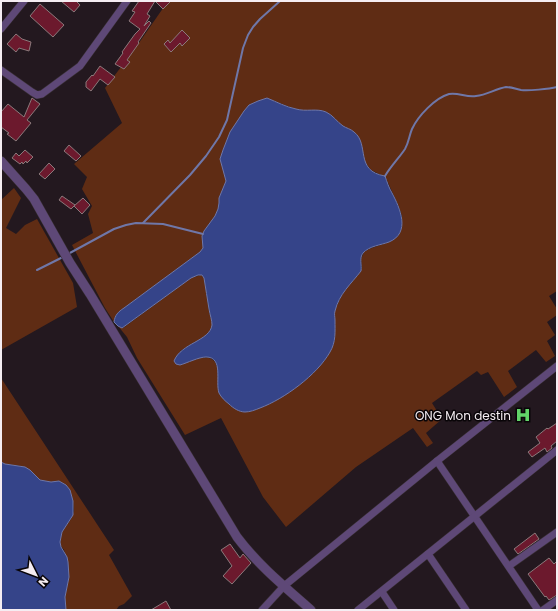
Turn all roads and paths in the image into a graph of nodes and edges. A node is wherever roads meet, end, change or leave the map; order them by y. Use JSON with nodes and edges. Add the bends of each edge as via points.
{"nodes":[{"id":1,"x":24,"y":1,"type":"edge"},
{"id":2,"x":127,"y":1,"type":"edge"},
{"id":3,"x":1,"y":29,"type":"edge"},
{"id":4,"x":1,"y":70,"type":"edge"},
{"id":5,"x":1,"y":161,"type":"edge"},
{"id":6,"x":557,"y":366,"type":"edge"},
{"id":7,"x":557,"y":450,"type":"edge"},
{"id":8,"x":437,"y":461,"type":"junction"},
{"id":9,"x":474,"y":517,"type":"junction"},
{"id":10,"x":557,"y":532,"type":"edge"},
{"id":11,"x":428,"y":554,"type":"junction"},
{"id":12,"x":509,"y":566,"type":"junction"},
{"id":13,"x":284,"y":586,"type":"junction"},
{"id":14,"x":382,"y":592,"type":"junction"},
{"id":15,"x":557,"y":600,"type":"edge"},
{"id":16,"x":262,"y":610,"type":"edge"},
{"id":17,"x":311,"y":610,"type":"edge"},
{"id":18,"x":358,"y":610,"type":"edge"},
{"id":19,"x":394,"y":610,"type":"edge"},
{"id":20,"x":466,"y":610,"type":"edge"},
{"id":21,"x":538,"y":610,"type":"edge"},
{"id":22,"x":543,"y":610,"type":"edge"}],
"edges":[{"from":1,"to":3,"type":"street"},
{"from":2,"to":4,"type":"street","via":[[80,66],[42,94],[37,95]]},
{"from":5,"to":13,"type":"street","via":[[34,199],[237,537]]},
{"from":6,"to":8,"type":"street"},
{"from":7,"to":9,"type":"street"},
{"from":8,"to":9,"type":"street"},
{"from":8,"to":13,"type":"street"},
{"from":9,"to":11,"type":"street"},
{"from":9,"to":12,"type":"street"},
{"from":10,"to":12,"type":"street"},
{"from":11,"to":14,"type":"street"},
{"from":11,"to":20,"type":"street"},
{"from":12,"to":21,"type":"street"},
{"from":13,"to":16,"type":"street"},
{"from":13,"to":17,"type":"street"},
{"from":14,"to":18,"type":"street"},
{"from":14,"to":19,"type":"street"},
{"from":15,"to":22,"type":"street"}]}
